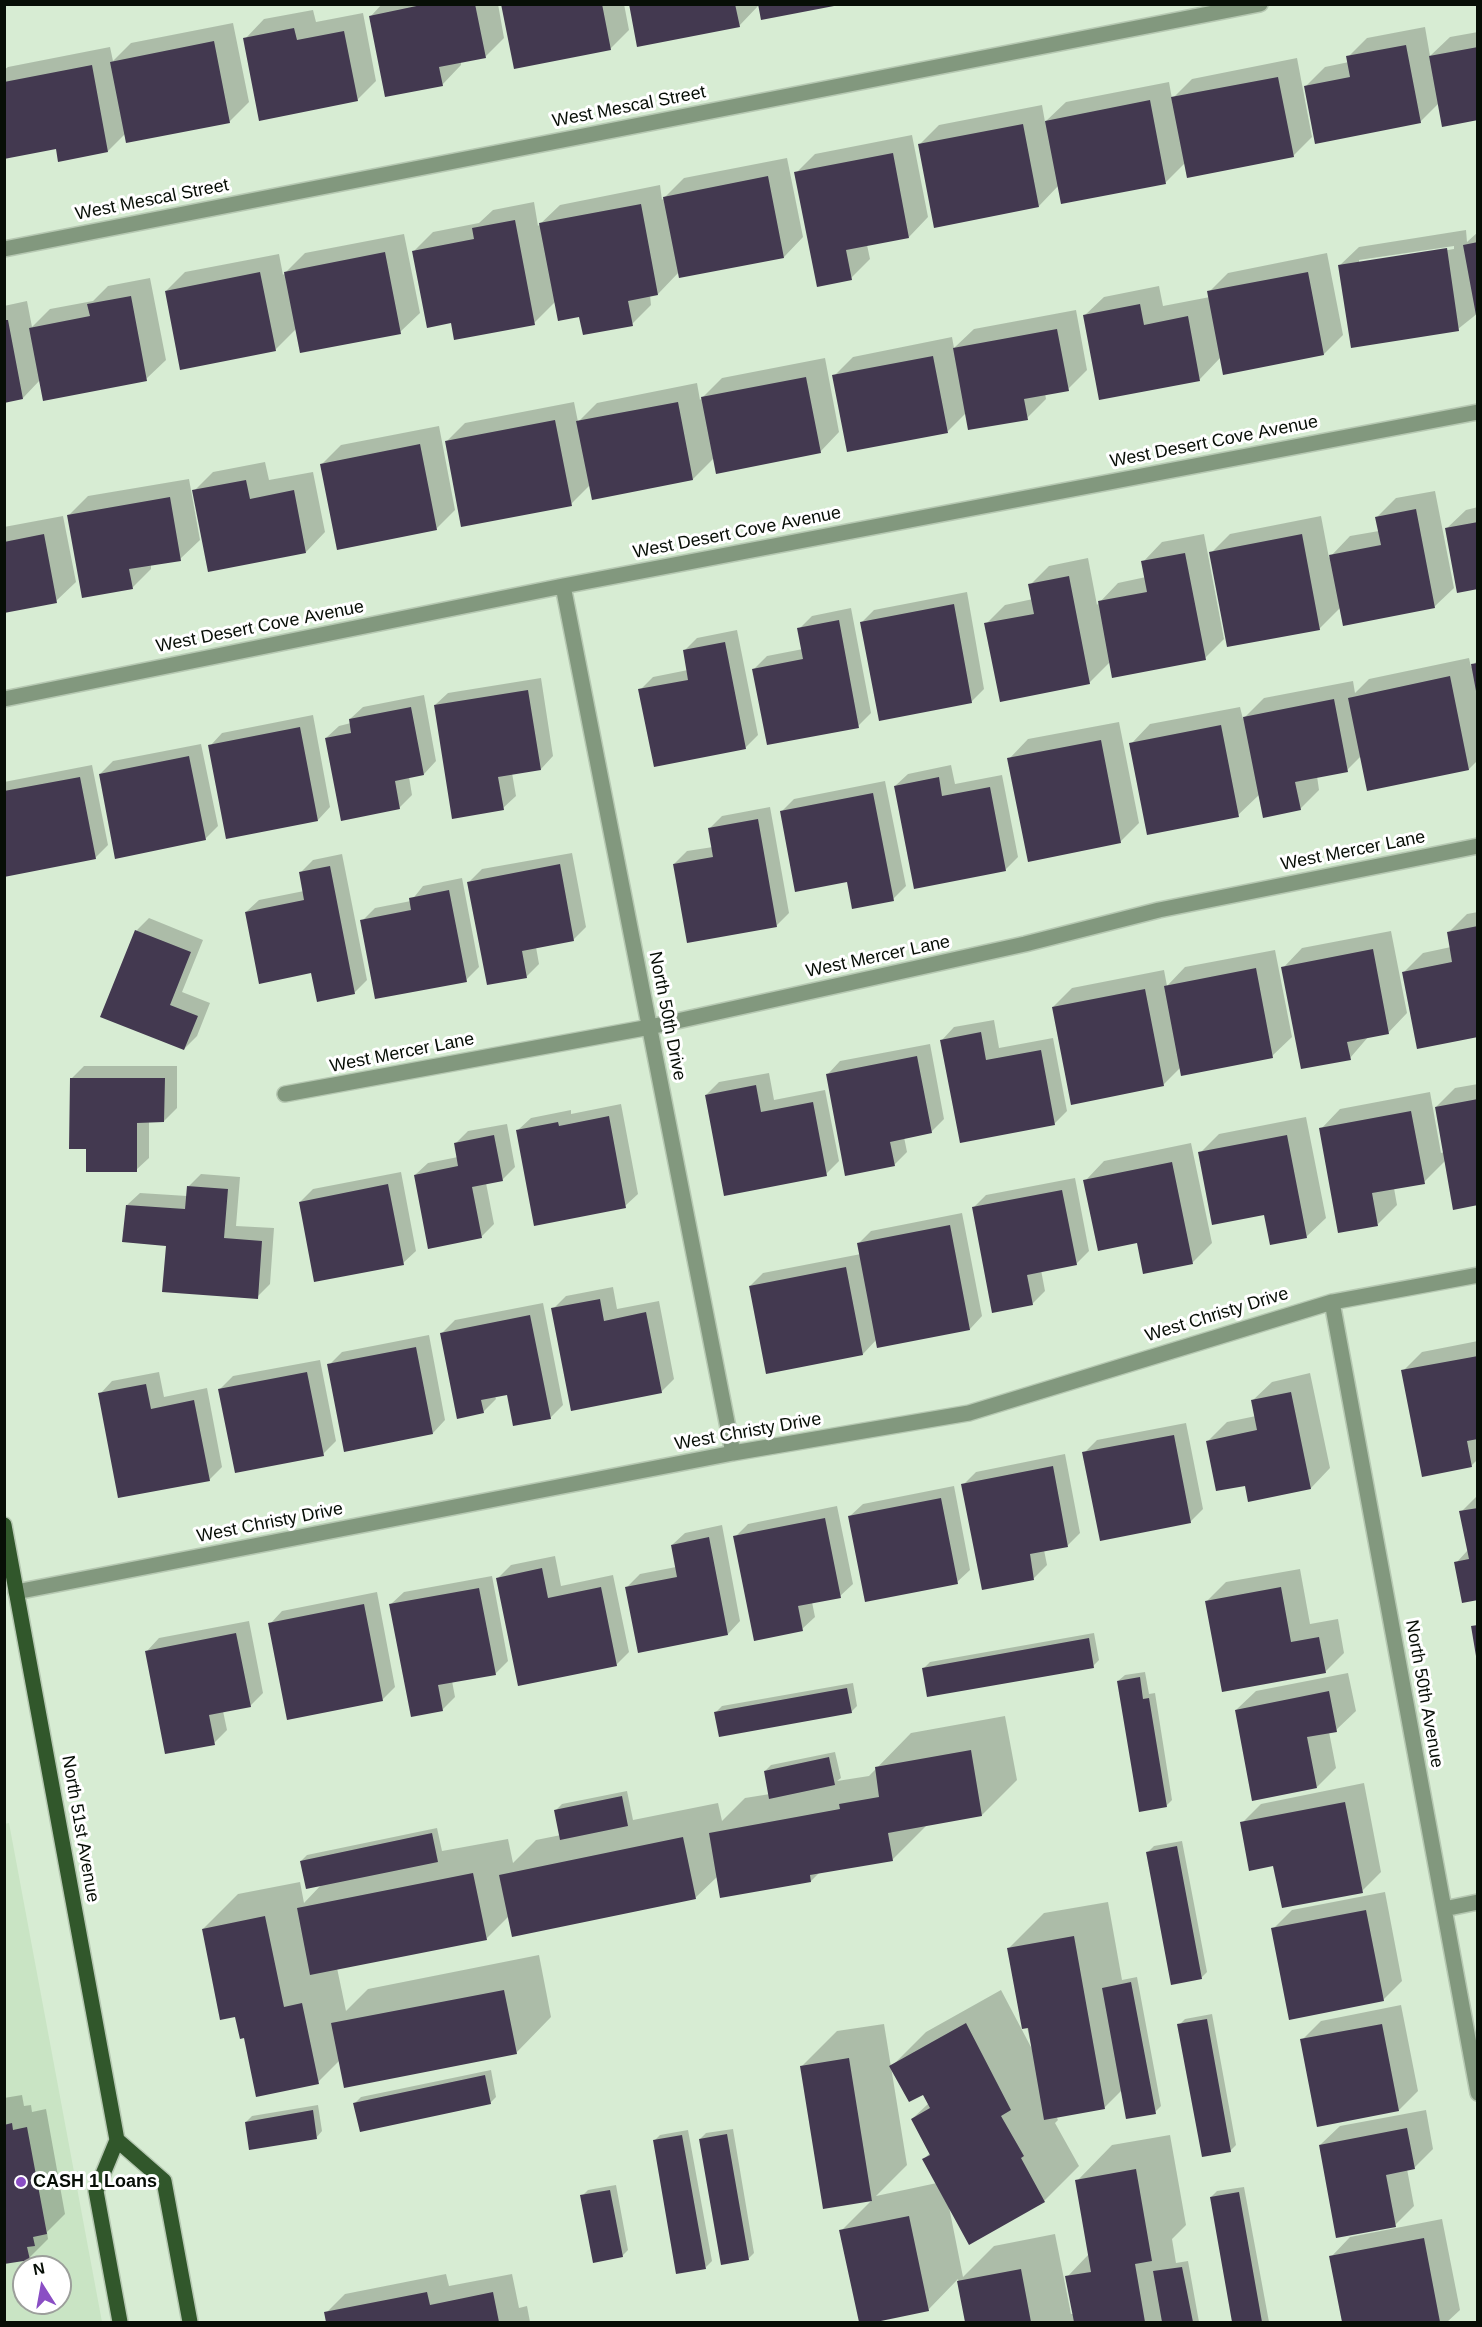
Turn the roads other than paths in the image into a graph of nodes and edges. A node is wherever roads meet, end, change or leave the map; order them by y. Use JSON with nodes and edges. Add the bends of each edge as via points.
{"nodes":[{"id":1,"x":1257,"y":5,"type":"edge"},
{"id":2,"x":4,"y":249,"type":"edge"},
{"id":3,"x":1478,"y":412,"type":"edge"},
{"id":4,"x":563,"y":586,"type":"junction"},
{"id":5,"x":4,"y":699,"type":"edge"},
{"id":6,"x":1478,"y":846,"type":"edge"},
{"id":7,"x":650,"y":1027,"type":"junction"},
{"id":8,"x":285,"y":1095,"type":"dead end"},
{"id":9,"x":1478,"y":1275,"type":"edge"},
{"id":10,"x":1332,"y":1302,"type":"junction"},
{"id":11,"x":733,"y":1454,"type":"junction"},
{"id":12,"x":4,"y":1525,"type":"edge"},
{"id":13,"x":16,"y":1592,"type":"junction"},
{"id":14,"x":1478,"y":1902,"type":"edge"},
{"id":15,"x":1444,"y":1909,"type":"junction"},
{"id":16,"x":1478,"y":2093,"type":"edge"},
{"id":17,"x":117,"y":2140,"type":"junction"},
{"id":18,"x":120,"y":2322,"type":"edge"},
{"id":19,"x":190,"y":2322,"type":"edge"}],
"edges":[{"from":1,"to":2,"type":"street","name":"West Mescal Street"},
{"from":3,"to":4,"type":"street","name":"West Desert Cove Avenue"},
{"from":4,"to":5,"type":"street","name":"West Desert Cove Avenue"},
{"from":4,"to":7,"type":"street","name":"North 50th Drive"},
{"from":6,"to":7,"type":"street","name":"West Mercer Lane","via":[[1159,910],[1025,944]]},
{"from":7,"to":8,"type":"street","name":"West Mercer Lane"},
{"from":7,"to":11,"type":"street","name":"North 50th Drive"},
{"from":9,"to":10,"type":"street","name":"West Christy Drive"},
{"from":10,"to":11,"type":"street","name":"West Christy Drive","via":[[969,1413]]},
{"from":10,"to":15,"type":"street","name":"North 50th Avenue"},
{"from":11,"to":13,"type":"street","name":"West Christy Drive"},
{"from":12,"to":13,"type":"main road","name":"North 51st Avenue"},
{"from":13,"to":17,"type":"main road","name":"North 51st Avenue"},
{"from":14,"to":15,"type":"street"},
{"from":15,"to":16,"type":"street","name":"North 50th Avenue"},
{"from":17,"to":18,"type":"main road","via":[[96,2191]]},
{"from":17,"to":19,"type":"main road","via":[[164,2181]]}]}
